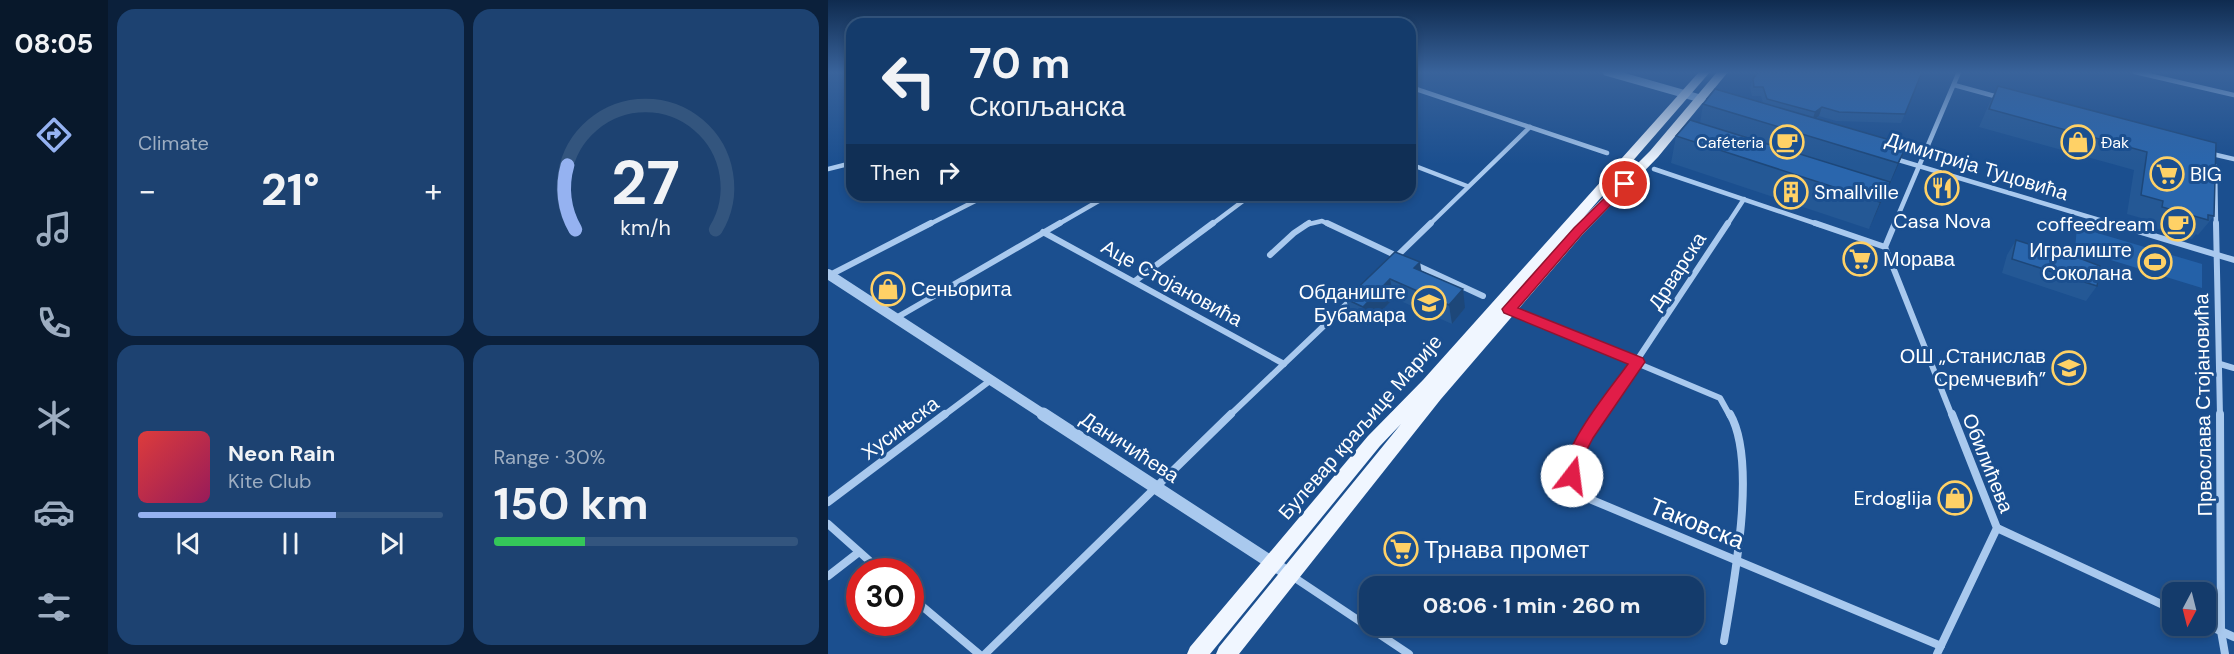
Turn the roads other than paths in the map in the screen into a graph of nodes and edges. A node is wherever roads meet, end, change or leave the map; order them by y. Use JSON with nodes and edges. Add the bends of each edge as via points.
{"nodes":[{"id":1,"x":1457,"y":103,"type":"edge"},
{"id":2,"x":1678,"y":103,"type":"edge"},
{"id":3,"x":1703,"y":103,"type":"edge"},
{"id":4,"x":1946,"y":103,"type":"edge"},
{"id":5,"x":1530,"y":127,"type":"junction"},
{"id":6,"x":2203,"y":152,"type":"edge"},
{"id":7,"x":1607,"y":153,"type":"dead end"},
{"id":8,"x":2215,"y":154,"type":"junction"},
{"id":9,"x":1884,"y":155,"type":"edge"},
{"id":10,"x":2234,"y":159,"type":"edge"},
{"id":11,"x":846,"y":164,"type":"edge"},
{"id":12,"x":1416,"y":166,"type":"edge"},
{"id":13,"x":1919,"y":166,"type":"junction"},
{"id":14,"x":828,"y":169,"type":"edge"},
{"id":15,"x":1654,"y":169,"type":"dead end"},
{"id":16,"x":1467,"y":186,"type":"junction"},
{"id":17,"x":1744,"y":199,"type":"junction"},
{"id":18,"x":975,"y":201,"type":"edge"},
{"id":19,"x":1098,"y":201,"type":"edge"},
{"id":20,"x":1243,"y":201,"type":"edge"},
{"id":21,"x":1043,"y":232,"type":"junction"},
{"id":22,"x":1885,"y":247,"type":"junction"},
{"id":23,"x":2217,"y":254,"type":"junction"},
{"id":24,"x":1270,"y":255,"type":"dead end"},
{"id":25,"x":1397,"y":256,"type":"junction"},
{"id":26,"x":2234,"y":260,"type":"edge"},
{"id":27,"x":1389,"y":264,"type":"edge"},
{"id":28,"x":829,"y":275,"type":"edge"},
{"id":29,"x":1135,"y":281,"type":"junction"},
{"id":30,"x":1356,"y":295,"type":"edge"},
{"id":31,"x":1483,"y":296,"type":"dead end"},
{"id":32,"x":1509,"y":309,"type":"junction"},
{"id":33,"x":896,"y":318,"type":"junction"},
{"id":34,"x":1638,"y":362,"type":"junction"},
{"id":35,"x":1284,"y":364,"type":"junction"},
{"id":36,"x":2220,"y":364,"type":"junction"},
{"id":37,"x":2234,"y":368,"type":"edge"},
{"id":38,"x":992,"y":379,"type":"junction"},
{"id":39,"x":1154,"y":487,"type":"junction"},
{"id":40,"x":828,"y":502,"type":"edge"},
{"id":41,"x":828,"y":524,"type":"edge"},
{"id":42,"x":1996,"y":528,"type":"junction"},
{"id":43,"x":859,"y":552,"type":"junction"},
{"id":44,"x":866,"y":558,"type":"edge"},
{"id":45,"x":1737,"y":561,"type":"junction"},
{"id":46,"x":1272,"y":564,"type":"junction"},
{"id":47,"x":828,"y":576,"type":"edge"},
{"id":48,"x":1292,"y":576,"type":"junction"},
{"id":49,"x":2162,"y":604,"type":"edge"},
{"id":50,"x":924,"y":608,"type":"edge"},
{"id":51,"x":2216,"y":629,"type":"edge"},
{"id":52,"x":2221,"y":631,"type":"junction"},
{"id":53,"x":2234,"y":637,"type":"edge"},
{"id":54,"x":1724,"y":641,"type":"dead end"},
{"id":55,"x":1939,"y":650,"type":"edge"},
{"id":56,"x":979,"y":654,"type":"edge"},
{"id":57,"x":985,"y":654,"type":"edge"},
{"id":58,"x":1197,"y":654,"type":"edge"},
{"id":59,"x":1226,"y":654,"type":"edge"},
{"id":60,"x":1409,"y":654,"type":"edge"},
{"id":61,"x":2225,"y":654,"type":"edge"}],
"edges":[{"from":1,"to":5,"type":"street"},
{"from":2,"to":46,"type":"main road","name":"Булевар краљице Марије","via":[[1374,441]]},
{"from":3,"to":32,"type":"main road","name":"Булевар краљице Марије"},
{"from":4,"to":13,"type":"street"},
{"from":5,"to":7,"type":"street"},
{"from":5,"to":16,"type":"street"},
{"from":6,"to":8,"type":"street"},
{"from":8,"to":10,"type":"street"},
{"from":8,"to":23,"type":"street","name":"Првослава Стојановића"},
{"from":9,"to":13,"type":"street","name":"Димитрија Туцовића"},
{"from":11,"to":14,"type":"street"},
{"from":12,"to":16,"type":"street"},
{"from":13,"to":22,"type":"street"},
{"from":13,"to":23,"type":"street","name":"Димитрија Туцовића"},
{"from":15,"to":17,"type":"street"},
{"from":16,"to":25,"type":"street"},
{"from":17,"to":22,"type":"street"},
{"from":17,"to":34,"type":"street","name":"Дрварска"},
{"from":18,"to":28,"type":"street"},
{"from":19,"to":21,"type":"street"},
{"from":20,"to":29,"type":"street"},
{"from":21,"to":29,"type":"street","name":"Аце Стојановића"},
{"from":21,"to":33,"type":"street"},
{"from":22,"to":42,"type":"street","name":"Обилићева"},
{"from":23,"to":26,"type":"street","name":"Димитрија Туцовића"},
{"from":23,"to":36,"type":"street","name":"Првослава Стојановића"},
{"from":24,"to":25,"type":"street","via":[[1307,223],[1322,221]]},
{"from":25,"to":27,"type":"street"},
{"from":25,"to":31,"type":"street"},
{"from":28,"to":33,"type":"street","name":"Даничићева"},
{"from":29,"to":35,"type":"street","name":"Аце Стојановића"},
{"from":30,"to":35,"type":"street"},
{"from":32,"to":34,"type":"street"},
{"from":32,"to":48,"type":"main road","name":"Булевар краљице Марије","via":[[1396,440]]},
{"from":33,"to":38,"type":"street","name":"Даничићева"},
{"from":34,"to":45,"type":"street","via":[[1720,399],[1729,410],[1741,461]]},
{"from":34,"to":45,"type":"street","name":"Таковска","via":[[1587,434],[1573,461],[1572,476],[1579,490],[1592,500]]},
{"from":35,"to":39,"type":"street"},
{"from":36,"to":37,"type":"street"},
{"from":36,"to":52,"type":"street","name":"Првослава Стојановића"},
{"from":38,"to":39,"type":"street","name":"Даничићева"},
{"from":38,"to":40,"type":"street","name":"Хусињска"},
{"from":39,"to":46,"type":"street","name":"Даничићева"},
{"from":39,"to":57,"type":"street"},
{"from":41,"to":43,"type":"street"},
{"from":42,"to":49,"type":"street"},
{"from":42,"to":55,"type":"street","name":"Обилићева"},
{"from":43,"to":44,"type":"street"},
{"from":43,"to":47,"type":"street"},
{"from":45,"to":54,"type":"street"},
{"from":45,"to":55,"type":"street","name":"Таковска"},
{"from":46,"to":48,"type":"street","name":"Даничићева"},
{"from":46,"to":58,"type":"main road","name":"Булевар краљице Марије"},
{"from":48,"to":59,"type":"main road","name":"Булевар краљице Марије"},
{"from":48,"to":60,"type":"street","name":"Даничићева"},
{"from":50,"to":56,"type":"street"},
{"from":51,"to":52,"type":"street"},
{"from":52,"to":53,"type":"street"},
{"from":52,"to":61,"type":"street","name":"Првослава Стојановића"}]}
